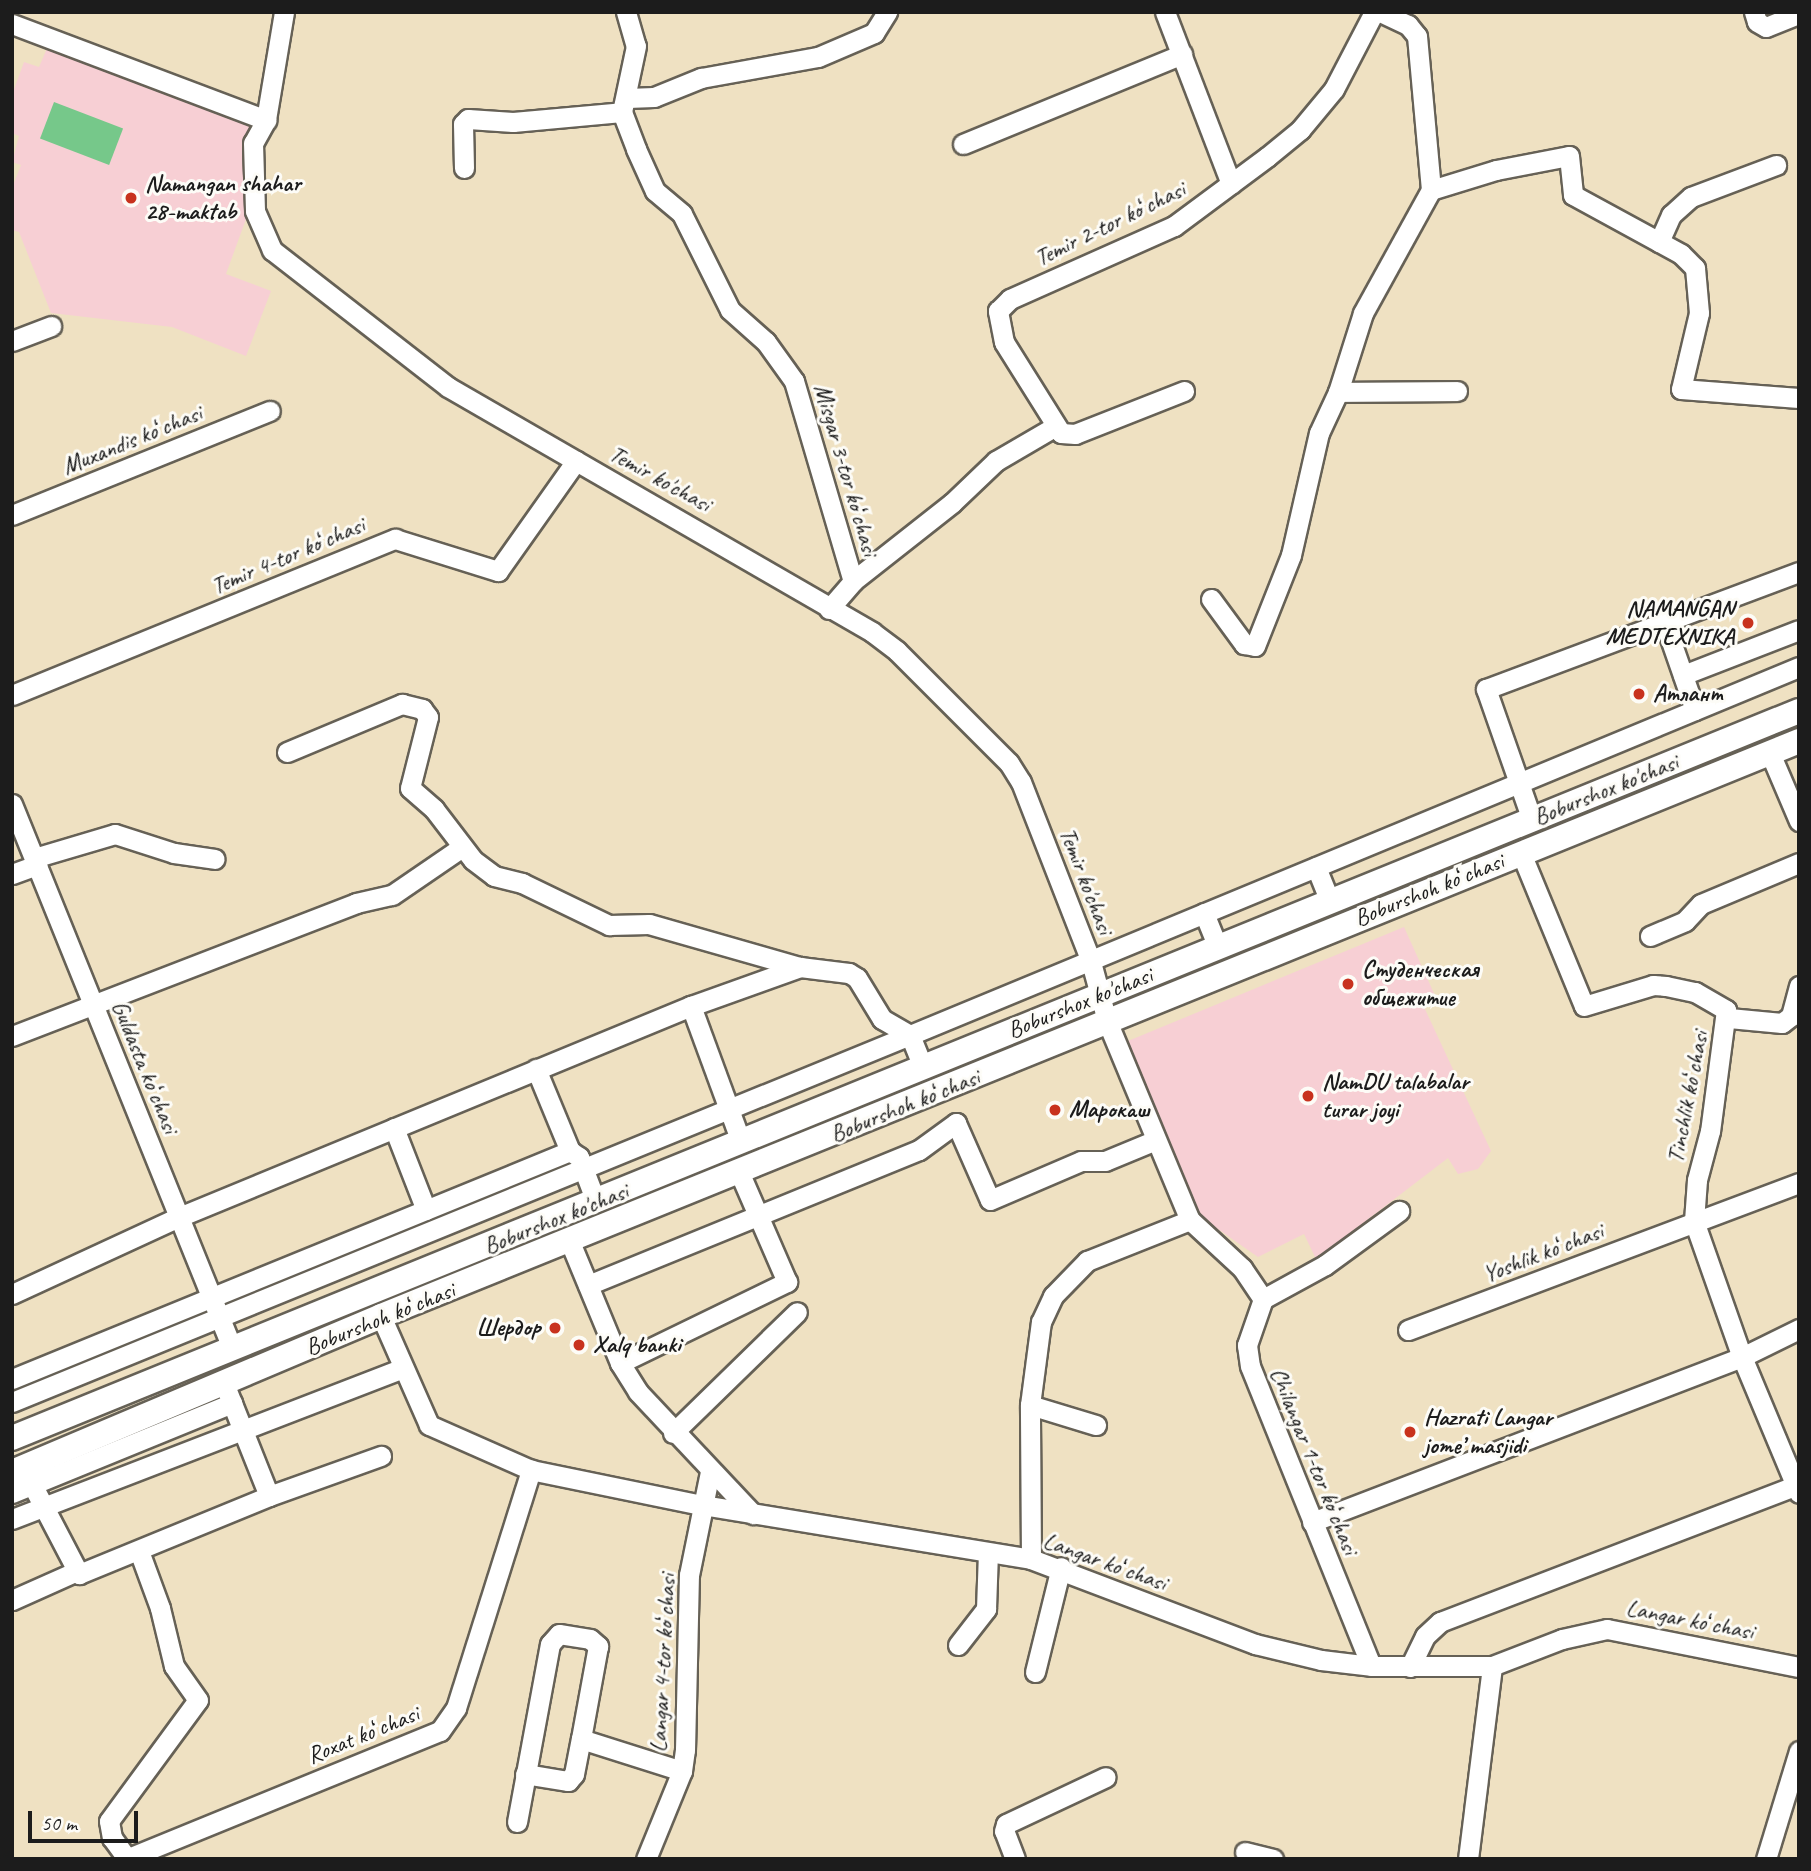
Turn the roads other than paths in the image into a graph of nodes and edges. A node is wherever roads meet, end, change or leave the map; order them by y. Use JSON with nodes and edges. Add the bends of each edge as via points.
{"nodes":[{"id":1,"x":284,"y":12,"type":"edge"},
{"id":2,"x":626,"y":12,"type":"edge"},
{"id":3,"x":887,"y":12,"type":"edge"},
{"id":4,"x":1165,"y":12,"type":"edge"},
{"id":5,"x":1374,"y":12,"type":"edge"},
{"id":6,"x":1380,"y":12,"type":"edge"},
{"id":7,"x":1754,"y":12,"type":"edge"},
{"id":8,"x":1799,"y":14,"type":"edge"},
{"id":9,"x":12,"y":24,"type":"edge"},
{"id":10,"x":1182,"y":54,"type":"junction"},
{"id":11,"x":624,"y":105,"type":"junction"},
{"id":12,"x":265,"y":120,"type":"junction"},
{"id":13,"x":963,"y":144,"type":"dead end"},
{"id":14,"x":1776,"y":164,"type":"dead end"},
{"id":15,"x":464,"y":168,"type":"dead end"},
{"id":16,"x":1231,"y":184,"type":"junction"},
{"id":17,"x":1431,"y":190,"type":"junction"},
{"id":18,"x":1659,"y":242,"type":"junction"},
{"id":19,"x":51,"y":326,"type":"dead end"},
{"id":20,"x":12,"y":341,"type":"edge"},
{"id":21,"x":1184,"y":391,"type":"dead end"},
{"id":22,"x":1457,"y":391,"type":"dead end"},
{"id":23,"x":1338,"y":392,"type":"junction"},
{"id":24,"x":1799,"y":398,"type":"edge"},
{"id":25,"x":270,"y":411,"type":"dead end"},
{"id":26,"x":1056,"y":426,"type":"junction"},
{"id":27,"x":576,"y":461,"type":"junction"},
{"id":28,"x":12,"y":515,"type":"edge"},
{"id":29,"x":1799,"y":572,"type":"edge"},
{"id":30,"x":853,"y":581,"type":"junction"},
{"id":31,"x":1211,"y":599,"type":"dead end"},
{"id":32,"x":829,"y":609,"type":"junction"},
{"id":33,"x":1665,"y":624,"type":"junction"},
{"id":34,"x":1799,"y":630,"type":"edge"},
{"id":35,"x":1799,"y":667,"type":"edge"},
{"id":36,"x":1683,"y":675,"type":"junction"},
{"id":37,"x":12,"y":695,"type":"edge"},
{"id":38,"x":1695,"y":710,"type":"junction"},
{"id":39,"x":1799,"y":711,"type":"edge"},
{"id":40,"x":1799,"y":741,"type":"edge"},
{"id":41,"x":287,"y":752,"type":"dead end"},
{"id":42,"x":1770,"y":753,"type":"junction"},
{"id":43,"x":1518,"y":782,"type":"junction"},
{"id":44,"x":12,"y":804,"type":"edge"},
{"id":45,"x":1532,"y":820,"type":"junction"},
{"id":46,"x":1799,"y":821,"type":"edge"},
{"id":47,"x":463,"y":847,"type":"junction"},
{"id":48,"x":1521,"y":853,"type":"junction"},
{"id":49,"x":215,"y":859,"type":"dead end"},
{"id":50,"x":36,"y":861,"type":"junction"},
{"id":51,"x":1799,"y":863,"type":"edge"},
{"id":52,"x":1316,"y":867,"type":"junction"},
{"id":53,"x":12,"y":874,"type":"edge"},
{"id":54,"x":1329,"y":902,"type":"junction"},
{"id":55,"x":1204,"y":913,"type":"junction"},
{"id":56,"x":1650,"y":936,"type":"dead end"},
{"id":57,"x":1218,"y":947,"type":"junction"},
{"id":58,"x":1091,"y":962,"type":"junction"},
{"id":59,"x":800,"y":967,"type":"junction"},
{"id":60,"x":1799,"y":986,"type":"edge"},
{"id":61,"x":1101,"y":995,"type":"junction"},
{"id":62,"x":93,"y":1004,"type":"junction"},
{"id":63,"x":691,"y":1006,"type":"junction"},
{"id":64,"x":1729,"y":1018,"type":"junction"},
{"id":65,"x":1107,"y":1021,"type":"junction"},
{"id":66,"x":910,"y":1035,"type":"junction"},
{"id":67,"x":12,"y":1036,"type":"edge"},
{"id":68,"x":923,"y":1068,"type":"junction"},
{"id":69,"x":536,"y":1069,"type":"junction"},
{"id":70,"x":729,"y":1109,"type":"junction"},
{"id":71,"x":394,"y":1128,"type":"junction"},
{"id":72,"x":1156,"y":1140,"type":"junction"},
{"id":73,"x":741,"y":1142,"type":"junction"},
{"id":74,"x":570,"y":1152,"type":"junction"},
{"id":75,"x":583,"y":1168,"type":"junction"},
{"id":76,"x":740,"y":1174,"type":"junction"},
{"id":77,"x":1799,"y":1183,"type":"edge"},
{"id":78,"x":596,"y":1202,"type":"junction"},
{"id":79,"x":426,"y":1210,"type":"junction"},
{"id":80,"x":1399,"y":1211,"type":"dead end"},
{"id":81,"x":758,"y":1216,"type":"junction"},
{"id":82,"x":179,"y":1217,"type":"junction"},
{"id":83,"x":1190,"y":1220,"type":"junction"},
{"id":84,"x":1694,"y":1221,"type":"junction"},
{"id":85,"x":570,"y":1242,"type":"junction"},
{"id":86,"x":588,"y":1285,"type":"junction"},
{"id":87,"x":12,"y":1294,"type":"edge"},
{"id":88,"x":212,"y":1298,"type":"junction"},
{"id":89,"x":1263,"y":1298,"type":"junction"},
{"id":90,"x":797,"y":1312,"type":"dead end"},
{"id":91,"x":382,"y":1316,"type":"junction"},
{"id":92,"x":219,"y":1317,"type":"junction"},
{"id":93,"x":1799,"y":1329,"type":"edge"},
{"id":94,"x":1408,"y":1330,"type":"dead end"},
{"id":95,"x":232,"y":1348,"type":"junction"},
{"id":96,"x":1742,"y":1357,"type":"junction"},
{"id":97,"x":620,"y":1363,"type":"junction"},
{"id":98,"x":403,"y":1368,"type":"junction"},
{"id":99,"x":12,"y":1379,"type":"edge"},
{"id":100,"x":228,"y":1393,"type":"junction"},
{"id":101,"x":12,"y":1402,"type":"edge"},
{"id":102,"x":1030,"y":1405,"type":"junction"},
{"id":103,"x":1096,"y":1425,"type":"dead end"},
{"id":104,"x":242,"y":1430,"type":"junction"},
{"id":105,"x":674,"y":1433,"type":"junction"},
{"id":106,"x":12,"y":1438,"type":"edge"},
{"id":107,"x":381,"y":1456,"type":"dead end"},
{"id":108,"x":531,"y":1470,"type":"junction"},
{"id":109,"x":710,"y":1472,"type":"junction"},
{"id":110,"x":22,"y":1475,"type":"edge"},
{"id":111,"x":1798,"y":1488,"type":"edge"},
{"id":112,"x":12,"y":1493,"type":"edge"},
{"id":113,"x":269,"y":1496,"type":"junction"},
{"id":114,"x":702,"y":1506,"type":"junction"},
{"id":115,"x":42,"y":1507,"type":"junction"},
{"id":116,"x":753,"y":1514,"type":"junction"},
{"id":117,"x":12,"y":1519,"type":"edge"},
{"id":118,"x":1312,"y":1522,"type":"junction"},
{"id":119,"x":139,"y":1551,"type":"junction"},
{"id":120,"x":988,"y":1553,"type":"junction"},
{"id":121,"x":1031,"y":1559,"type":"junction"},
{"id":122,"x":1061,"y":1567,"type":"junction"},
{"id":123,"x":75,"y":1572,"type":"junction"},
{"id":124,"x":12,"y":1600,"type":"edge"},
{"id":125,"x":958,"y":1645,"type":"dead end"},
{"id":126,"x":1371,"y":1666,"type":"junction"},
{"id":127,"x":1492,"y":1666,"type":"junction"},
{"id":128,"x":1409,"y":1667,"type":"junction"},
{"id":129,"x":1799,"y":1667,"type":"edge"},
{"id":130,"x":1035,"y":1672,"type":"dead end"},
{"id":131,"x":581,"y":1739,"type":"junction"},
{"id":132,"x":1799,"y":1751,"type":"edge"},
{"id":133,"x":682,"y":1771,"type":"junction"},
{"id":134,"x":525,"y":1774,"type":"junction"},
{"id":135,"x":1106,"y":1777,"type":"dead end"},
{"id":136,"x":517,"y":1822,"type":"dead end"},
{"id":137,"x":1245,"y":1852,"type":"dead end"},
{"id":138,"x":126,"y":1858,"type":"edge"},
{"id":139,"x":646,"y":1859,"type":"edge"},
{"id":140,"x":1015,"y":1859,"type":"edge"},
{"id":141,"x":1273,"y":1859,"type":"edge"},
{"id":142,"x":1468,"y":1859,"type":"edge"},
{"id":143,"x":1766,"y":1859,"type":"edge"}],
"edges":[{"from":1,"to":12,"type":"street","name":"Temir ko'chasi"},
{"from":2,"to":11,"type":"street","via":[[636,46]]},
{"from":3,"to":11,"type":"street","via":[[874,33],[818,57],[701,78]]},
{"from":4,"to":10,"type":"street"},
{"from":5,"to":16,"type":"street","name":"Temir 2-tor koʻchasi","via":[[1334,89],[1308,120]]},
{"from":6,"to":17,"type":"street","via":[[1408,25],[1417,36]]},
{"from":7,"to":8,"type":"street","via":[[1757,22],[1766,27]]},
{"from":9,"to":12,"type":"street"},
{"from":10,"to":13,"type":"street"},
{"from":10,"to":16,"type":"street"},
{"from":11,"to":15,"type":"street","via":[[513,122],[468,119],[463,124]]},
{"from":11,"to":30,"type":"street","name":"Misgar 3-tor koʻchasi","via":[[655,191],[682,214],[730,310],[766,342],[794,381]]},
{"from":12,"to":27,"type":"street","name":"Temir ko'chasi","via":[[253,143],[252,180],[255,211],[272,250],[436,379]]},
{"from":14,"to":18,"type":"street","via":[[1690,197],[1671,215]]},
{"from":16,"to":26,"type":"street","name":"Temir 2-tor koʻchasi","via":[[1174,226],[1003,304],[997,321],[1004,342]]},
{"from":17,"to":18,"type":"street","via":[[1496,170],[1569,156],[1573,195]]},
{"from":17,"to":23,"type":"street","via":[[1363,313]]},
{"from":18,"to":24,"type":"street","via":[[1689,261],[1699,281],[1699,313],[1681,389]]},
{"from":19,"to":20,"type":"street"},
{"from":21,"to":26,"type":"street","via":[[1075,434],[1061,433]]},
{"from":22,"to":23,"type":"street"},
{"from":23,"to":31,"type":"street","via":[[1319,433],[1291,555],[1255,646],[1244,644]]},
{"from":25,"to":28,"type":"street","name":"Muxandis koʻchasi"},
{"from":26,"to":30,"type":"street","via":[[996,461],[952,503]]},
{"from":27,"to":32,"type":"street","name":"Temir ko'chasi"},
{"from":27,"to":37,"type":"street","name":"Temir 4-tor koʻchasi","via":[[498,571],[395,539]]},
{"from":29,"to":33,"type":"street"},
{"from":30,"to":32,"type":"street"},
{"from":32,"to":58,"type":"street","name":"Temir ko'chasi","via":[[897,650],[1009,763],[1021,782]]},
{"from":33,"to":36,"type":"street"},
{"from":33,"to":43,"type":"street","via":[[1486,689]]},
{"from":34,"to":36,"type":"street"},
{"from":35,"to":38,"type":"street"},
{"from":36,"to":38,"type":"street"},
{"from":38,"to":43,"type":"street"},
{"from":39,"to":45,"type":"main road","name":"Boburshox ko'chasi"},
{"from":40,"to":42,"type":"main road","name":"Boburshoh koʻchasi"},
{"from":41,"to":47,"type":"street","via":[[402,705],[422,709],[428,717],[410,788],[435,809]]},
{"from":42,"to":46,"type":"street"},
{"from":42,"to":48,"type":"main road","name":"Boburshoh koʻchasi"},
{"from":43,"to":45,"type":"street"},
{"from":43,"to":52,"type":"street"},
{"from":44,"to":50,"type":"street","name":"Guldasta koʻchasi"},
{"from":45,"to":54,"type":"main road","name":"Boburshox ko'chasi"},
{"from":47,"to":59,"type":"street","via":[[494,876],[522,883],[609,925],[649,924]]},
{"from":47,"to":62,"type":"street","via":[[392,895],[356,902]]},
{"from":48,"to":64,"type":"street","name":"Tinchlik koʻchasi","via":[[1584,1006],[1653,985],[1666,986],[1716,1002]]},
{"from":48,"to":65,"type":"main road","name":"Boburshoh koʻchasi"},
{"from":49,"to":50,"type":"street","via":[[174,853],[114,834]]},
{"from":50,"to":53,"type":"street"},
{"from":50,"to":62,"type":"street","name":"Guldasta koʻchasi"},
{"from":51,"to":56,"type":"street","via":[[1701,904],[1685,921]]},
{"from":52,"to":54,"type":"street"},
{"from":52,"to":55,"type":"street"},
{"from":54,"to":57,"type":"main road","name":"Boburshox ko'chasi"},
{"from":55,"to":57,"type":"street"},
{"from":55,"to":58,"type":"street"},
{"from":57,"to":61,"type":"main road","name":"Boburshox ko'chasi"},
{"from":58,"to":61,"type":"street","name":"Temir ko'chasi"},
{"from":58,"to":66,"type":"street"},
{"from":59,"to":63,"type":"street"},
{"from":59,"to":66,"type":"street","via":[[857,978],[881,1019]]},
{"from":60,"to":64,"type":"street","via":[[1788,1020]]},
{"from":61,"to":65,"type":"street","name":"Temir ko'chasi"},
{"from":61,"to":68,"type":"main road","name":"Boburshox ko'chasi"},
{"from":62,"to":67,"type":"street"},
{"from":62,"to":82,"type":"street","name":"Guldasta koʻchasi"},
{"from":63,"to":69,"type":"street"},
{"from":63,"to":70,"type":"street"},
{"from":64,"to":84,"type":"street","name":"Tinchlik koʻchasi","via":[[1697,1180]]},
{"from":65,"to":72,"type":"street"},
{"from":65,"to":76,"type":"main road","name":"Boburshoh koʻchasi"},
{"from":66,"to":68,"type":"street"},
{"from":66,"to":70,"type":"street"},
{"from":68,"to":73,"type":"main road","name":"Boburshox ko'chasi"},
{"from":69,"to":71,"type":"street"},
{"from":69,"to":74,"type":"street"},
{"from":70,"to":73,"type":"street"},
{"from":70,"to":75,"type":"street"},
{"from":71,"to":79,"type":"street"},
{"from":71,"to":82,"type":"street"},
{"from":72,"to":81,"type":"street","via":[[1105,1161],[1081,1161],[989,1200],[956,1123],[919,1150]]},
{"from":72,"to":83,"type":"street"},
{"from":73,"to":78,"type":"main road","name":"Boburshox ko'chasi"},
{"from":74,"to":75,"type":"street"},
{"from":74,"to":79,"type":"street"},
{"from":75,"to":78,"type":"street"},
{"from":75,"to":92,"type":"street"},
{"from":76,"to":81,"type":"street"},
{"from":76,"to":85,"type":"main road","name":"Boburshoh koʻchasi"},
{"from":77,"to":84,"type":"street","name":"Yoshlik koʻchasi"},
{"from":78,"to":95,"type":"main road","name":"Boburshox ko'chasi"},
{"from":79,"to":88,"type":"street"},
{"from":80,"to":89,"type":"street","via":[[1325,1265]]},
{"from":81,"to":86,"type":"street"},
{"from":81,"to":97,"type":"street","via":[[787,1282]]},
{"from":82,"to":87,"type":"street"},
{"from":82,"to":88,"type":"street","name":"Guldasta koʻchasi"},
{"from":83,"to":89,"type":"street","via":[[1242,1268]]},
{"from":83,"to":102,"type":"street","via":[[1087,1261],[1064,1281],[1041,1322]]},
{"from":84,"to":94,"type":"street","name":"Yoshlik koʻchasi"},
{"from":84,"to":96,"type":"street","name":"Tinchlik koʻchasi"},
{"from":85,"to":86,"type":"street"},
{"from":85,"to":91,"type":"main road","name":"Boburshoh koʻchasi"},
{"from":86,"to":97,"type":"street"},
{"from":88,"to":92,"type":"street","name":"Guldasta koʻchasi"},
{"from":88,"to":99,"type":"street"},
{"from":89,"to":118,"type":"street","name":"Chilangar 1-tor koʻchasi","via":[[1247,1345],[1250,1366]]},
{"from":90,"to":105,"type":"street"},
{"from":91,"to":98,"type":"street","name":"Langar koʻchasi"},
{"from":91,"to":100,"type":"main road","name":"Boburshoh koʻchasi"},
{"from":92,"to":95,"type":"street","name":"Guldasta koʻchasi"},
{"from":92,"to":101,"type":"street"},
{"from":93,"to":96,"type":"street"},
{"from":95,"to":106,"type":"main road","name":"Boburshox ko'chasi"},
{"from":96,"to":111,"type":"street","name":"Tinchlik koʻchasi"},
{"from":96,"to":118,"type":"street"},
{"from":97,"to":105,"type":"street"},
{"from":98,"to":104,"type":"street"},
{"from":98,"to":108,"type":"street","name":"Langar koʻchasi","via":[[429,1424]]},
{"from":100,"to":104,"type":"street"},
{"from":100,"to":110,"type":"main road","name":"Boburshoh koʻchasi"},
{"from":102,"to":103,"type":"street"},
{"from":102,"to":121,"type":"street"},
{"from":104,"to":113,"type":"street"},
{"from":104,"to":115,"type":"street"},
{"from":105,"to":109,"type":"street"},
{"from":107,"to":113,"type":"street"},
{"from":108,"to":114,"type":"street","name":"Langar koʻchasi"},
{"from":108,"to":138,"type":"street","name":"Roxat koʻchasi","via":[[456,1708],[440,1731]]},
{"from":109,"to":114,"type":"street","name":"Langar 4-tor koʻchasi"},
{"from":109,"to":116,"type":"street"},
{"from":110,"to":112,"type":"street"},
{"from":110,"to":115,"type":"street"},
{"from":111,"to":128,"type":"street","via":[[1440,1622],[1425,1636]]},
{"from":113,"to":119,"type":"street"},
{"from":114,"to":116,"type":"street","name":"Langar koʻchasi"},
{"from":114,"to":133,"type":"street","name":"Langar 4-tor koʻchasi","via":[[689,1574]]},
{"from":115,"to":117,"type":"street"},
{"from":115,"to":123,"type":"street"},
{"from":116,"to":120,"type":"street","name":"Langar koʻchasi"},
{"from":118,"to":126,"type":"street","name":"Chilangar 1-tor koʻchasi"},
{"from":119,"to":123,"type":"street","via":[[82,1574]]},
{"from":119,"to":138,"type":"street","via":[[174,1666],[198,1700],[109,1821],[112,1838]]},
{"from":120,"to":121,"type":"street","name":"Langar koʻchasi"},
{"from":120,"to":125,"type":"street","via":[[986,1609]]},
{"from":121,"to":122,"type":"street","name":"Langar koʻchasi"},
{"from":122,"to":126,"type":"street","name":"Langar koʻchasi","via":[[1255,1644]]},
{"from":122,"to":130,"type":"street"},
{"from":123,"to":124,"type":"street"},
{"from":126,"to":128,"type":"street","name":"Langar koʻchasi"},
{"from":127,"to":128,"type":"street","name":"Langar koʻchasi"},
{"from":127,"to":129,"type":"street","name":"Langar koʻchasi","via":[[1562,1639],[1607,1629]]},
{"from":127,"to":142,"type":"street"},
{"from":131,"to":133,"type":"street"},
{"from":131,"to":134,"type":"street","via":[[574,1774],[568,1781]]},
{"from":131,"to":134,"type":"street","via":[[598,1646],[590,1639],[559,1634],[550,1644]]},
{"from":132,"to":143,"type":"street"},
{"from":133,"to":139,"type":"street","name":"Langar 4-tor koʻchasi"},
{"from":134,"to":136,"type":"street"},
{"from":135,"to":140,"type":"street","via":[[1006,1824],[1004,1831]]},
{"from":137,"to":141,"type":"street"}]}
